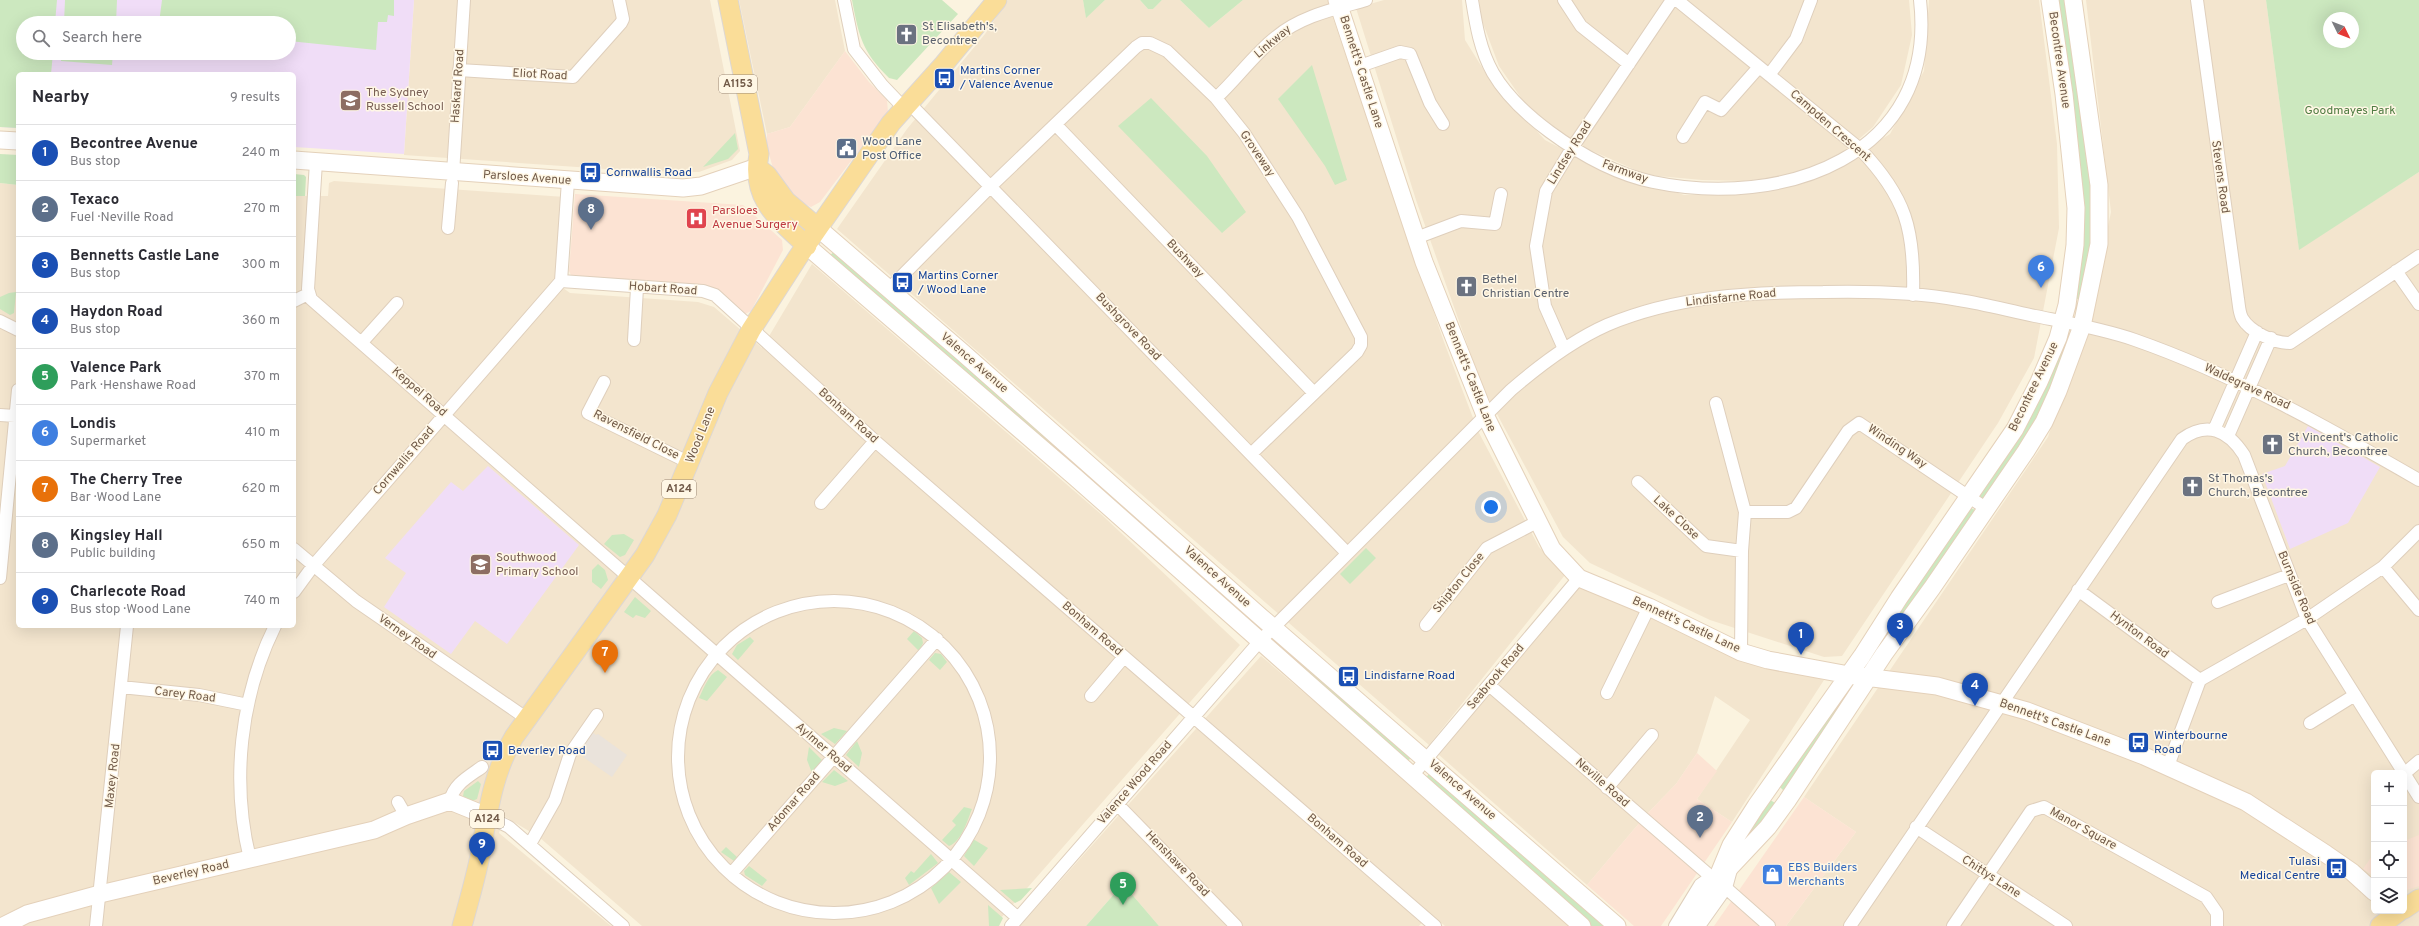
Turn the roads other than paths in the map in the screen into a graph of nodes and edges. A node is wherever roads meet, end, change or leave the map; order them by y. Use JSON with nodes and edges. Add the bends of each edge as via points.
{"nodes":[{"id":1,"x":464,"y":0,"type":"edge"},
{"id":2,"x":619,"y":0,"type":"edge"},
{"id":3,"x":720,"y":0,"type":"edge"},
{"id":4,"x":728,"y":0,"type":"edge"},
{"id":5,"x":844,"y":0,"type":"edge"},
{"id":6,"x":997,"y":0,"type":"edge"},
{"id":7,"x":1366,"y":0,"type":"edge"},
{"id":8,"x":1472,"y":0,"type":"edge"},
{"id":9,"x":1564,"y":0,"type":"edge"},
{"id":10,"x":1672,"y":0,"type":"edge"},
{"id":11,"x":1677,"y":0,"type":"edge"},
{"id":12,"x":1811,"y":0,"type":"edge"},
{"id":13,"x":1920,"y":0,"type":"edge"},
{"id":14,"x":2050,"y":0,"type":"edge"},
{"id":15,"x":2073,"y":0,"type":"edge"},
{"id":16,"x":2197,"y":0,"type":"edge"},
{"id":17,"x":1339,"y":4,"type":"edge"},
{"id":18,"x":1629,"y":64,"type":"junction"},
{"id":19,"x":1360,"y":66,"type":"junction"},
{"id":20,"x":1759,"y":67,"type":"junction"},
{"id":21,"x":459,"y":70,"type":"junction"},
{"id":22,"x":1769,"y":75,"type":"junction"},
{"id":23,"x":1216,"y":98,"type":"junction"},
{"id":24,"x":906,"y":104,"type":"junction"},
{"id":25,"x":1056,"y":124,"type":"junction"},
{"id":26,"x":1443,"y":124,"type":"dead end"},
{"id":27,"x":1683,"y":137,"type":"dead end"},
{"id":28,"x":0,"y":140,"type":"edge"},
{"id":29,"x":16,"y":142,"type":"edge"},
{"id":30,"x":1572,"y":148,"type":"junction"},
{"id":31,"x":1860,"y":149,"type":"junction"},
{"id":32,"x":296,"y":160,"type":"edge"},
{"id":33,"x":316,"y":162,"type":"junction"},
{"id":34,"x":757,"y":167,"type":"junction"},
{"id":35,"x":452,"y":178,"type":"junction"},
{"id":36,"x":568,"y":181,"type":"junction"},
{"id":37,"x":991,"y":186,"type":"junction"},
{"id":38,"x":1501,"y":194,"type":"dead end"},
{"id":39,"x":448,"y":228,"type":"dead end"},
{"id":40,"x":818,"y":228,"type":"junction"},
{"id":41,"x":1416,"y":238,"type":"junction"},
{"id":42,"x":807,"y":246,"type":"junction"},
{"id":43,"x":2419,"y":256,"type":"edge"},
{"id":44,"x":2396,"y":271,"type":"junction"},
{"id":45,"x":561,"y":281,"type":"junction"},
{"id":46,"x":637,"y":288,"type":"junction"},
{"id":47,"x":890,"y":288,"type":"junction"},
{"id":48,"x":308,"y":294,"type":"junction"},
{"id":49,"x":1913,"y":295,"type":"junction"},
{"id":50,"x":296,"y":300,"type":"edge"},
{"id":51,"x":397,"y":303,"type":"dead end"},
{"id":52,"x":2419,"y":304,"type":"edge"},
{"id":53,"x":0,"y":321,"type":"edge"},
{"id":54,"x":2063,"y":322,"type":"junction"},
{"id":55,"x":2082,"y":326,"type":"junction"},
{"id":56,"x":16,"y":329,"type":"edge"},
{"id":57,"x":751,"y":330,"type":"junction"},
{"id":58,"x":2257,"y":332,"type":"junction"},
{"id":59,"x":2271,"y":338,"type":"junction"},
{"id":60,"x":634,"y":340,"type":"dead end"},
{"id":61,"x":362,"y":342,"type":"junction"},
{"id":62,"x":1564,"y":349,"type":"junction"},
{"id":63,"x":604,"y":382,"type":"dead end"},
{"id":64,"x":2235,"y":382,"type":"junction"},
{"id":65,"x":2249,"y":388,"type":"junction"},
{"id":66,"x":1314,"y":392,"type":"junction"},
{"id":67,"x":1716,"y":403,"type":"dead end"},
{"id":68,"x":444,"y":414,"type":"junction"},
{"id":69,"x":0,"y":415,"type":"edge"},
{"id":70,"x":1485,"y":415,"type":"junction"},
{"id":71,"x":16,"y":416,"type":"joint"},
{"id":72,"x":2208,"y":429,"type":"junction"},
{"id":73,"x":2228,"y":436,"type":"junction"},
{"id":74,"x":875,"y":441,"type":"junction"},
{"id":75,"x":1251,"y":454,"type":"junction"},
{"id":76,"x":690,"y":463,"type":"junction"},
{"id":77,"x":2419,"y":480,"type":"edge"},
{"id":78,"x":1638,"y":482,"type":"dead end"},
{"id":79,"x":1968,"y":496,"type":"junction"},
{"id":80,"x":821,"y":503,"type":"dead end"},
{"id":81,"x":1987,"y":509,"type":"junction"},
{"id":82,"x":1746,"y":512,"type":"junction"},
{"id":83,"x":1536,"y":522,"type":"junction"},
{"id":84,"x":2419,"y":531,"type":"edge"},
{"id":85,"x":296,"y":551,"type":"edge"},
{"id":86,"x":1742,"y":551,"type":"junction"},
{"id":87,"x":1347,"y":553,"type":"junction"},
{"id":88,"x":313,"y":566,"type":"junction"},
{"id":89,"x":2383,"y":567,"type":"junction"},
{"id":90,"x":2289,"y":575,"type":"junction"},
{"id":91,"x":0,"y":578,"type":"edge"},
{"id":92,"x":629,"y":578,"type":"junction"},
{"id":93,"x":1579,"y":578,"type":"junction"},
{"id":94,"x":296,"y":589,"type":"edge"},
{"id":95,"x":2078,"y":590,"type":"junction"},
{"id":96,"x":2218,"y":602,"type":"dead end"},
{"id":97,"x":1649,"y":607,"type":"junction"},
{"id":98,"x":2419,"y":610,"type":"edge"},
{"id":99,"x":2307,"y":619,"type":"junction"},
{"id":100,"x":1426,"y":625,"type":"dead end"},
{"id":101,"x":1274,"y":627,"type":"junction"},
{"id":102,"x":127,"y":628,"type":"edge"},
{"id":103,"x":274,"y":628,"type":"edge"},
{"id":104,"x":937,"y":640,"type":"junction"},
{"id":105,"x":1260,"y":641,"type":"junction"},
{"id":106,"x":1741,"y":652,"type":"junction"},
{"id":107,"x":717,"y":655,"type":"junction"},
{"id":108,"x":1124,"y":657,"type":"junction"},
{"id":109,"x":1849,"y":675,"type":"junction"},
{"id":110,"x":1868,"y":677,"type":"junction"},
{"id":111,"x":2200,"y":680,"type":"junction"},
{"id":112,"x":1488,"y":685,"type":"junction"},
{"id":113,"x":121,"y":688,"type":"junction"},
{"id":114,"x":1607,"y":693,"type":"dead end"},
{"id":115,"x":2355,"y":695,"type":"junction"},
{"id":116,"x":1091,"y":696,"type":"dead end"},
{"id":117,"x":2001,"y":703,"type":"junction"},
{"id":118,"x":248,"y":705,"type":"junction"},
{"id":119,"x":597,"y":715,"type":"dead end"},
{"id":120,"x":1193,"y":716,"type":"junction"},
{"id":121,"x":526,"y":718,"type":"junction"},
{"id":122,"x":2310,"y":723,"type":"dead end"},
{"id":123,"x":1652,"y":735,"type":"dead end"},
{"id":124,"x":833,"y":757,"type":"junction"},
{"id":125,"x":1427,"y":759,"type":"junction"},
{"id":126,"x":2419,"y":761,"type":"edge"},
{"id":127,"x":2168,"y":766,"type":"junction"},
{"id":128,"x":482,"y":768,"type":"dead end"},
{"id":129,"x":2403,"y":770,"type":"edge"},
{"id":130,"x":2407,"y":771,"type":"edge"},
{"id":131,"x":1412,"y":776,"type":"junction"},
{"id":132,"x":2407,"y":776,"type":"edge"},
{"id":133,"x":1606,"y":788,"type":"junction"},
{"id":134,"x":1768,"y":789,"type":"junction"},
{"id":135,"x":2419,"y":797,"type":"edge"},
{"id":136,"x":1787,"y":800,"type":"junction"},
{"id":137,"x":450,"y":801,"type":"junction"},
{"id":138,"x":1117,"y":804,"type":"junction"},
{"id":139,"x":487,"y":816,"type":"junction"},
{"id":140,"x":1916,"y":827,"type":"junction"},
{"id":141,"x":530,"y":844,"type":"junction"},
{"id":142,"x":250,"y":859,"type":"junction"},
{"id":143,"x":951,"y":860,"type":"junction"},
{"id":144,"x":731,"y":874,"type":"junction"},
{"id":145,"x":1988,"y":876,"type":"junction"},
{"id":146,"x":1721,"y":884,"type":"junction"},
{"id":147,"x":2371,"y":889,"type":"edge"},
{"id":148,"x":100,"y":894,"type":"junction"},
{"id":149,"x":2419,"y":899,"type":"edge"},
{"id":150,"x":2407,"y":906,"type":"edge"},
{"id":151,"x":1015,"y":922,"type":"edge"},
{"id":152,"x":1431,"y":925,"type":"edge"},
{"id":153,"x":3,"y":926,"type":"edge"},
{"id":154,"x":96,"y":926,"type":"edge"},
{"id":155,"x":462,"y":926,"type":"edge"},
{"id":156,"x":623,"y":926,"type":"edge"},
{"id":157,"x":1236,"y":926,"type":"edge"},
{"id":158,"x":1582,"y":926,"type":"edge"},
{"id":159,"x":1617,"y":926,"type":"edge"},
{"id":160,"x":1675,"y":926,"type":"edge"},
{"id":161,"x":1686,"y":926,"type":"edge"},
{"id":162,"x":1700,"y":926,"type":"edge"},
{"id":163,"x":1769,"y":926,"type":"edge"},
{"id":164,"x":1850,"y":926,"type":"edge"},
{"id":165,"x":1953,"y":926,"type":"edge"},
{"id":166,"x":2066,"y":926,"type":"edge"},
{"id":167,"x":2217,"y":926,"type":"edge"}],
"edges":[{"from":1,"to":21,"type":"street","name":"Haskard Road"},
{"from":2,"to":21,"type":"street","name":"Eliot Road","via":[[623,19],[619,28],[573,77]]},
{"from":3,"to":34,"type":"main road","number":"A1153"},
{"from":4,"to":34,"type":"main road","number":"A1153","via":[[759,154]]},
{"from":5,"to":24,"type":"street","name":"Bushgrove Road","via":[[854,49],[882,84]]},
{"from":6,"to":24,"type":"main road","name":"Wood Lane","number":"A124","via":[[944,64]]},
{"from":7,"to":17,"type":"street","name":"Linkway"},
{"from":8,"to":30,"type":"street","name":"Farmway","via":[[1483,52],[1493,73],[1525,114]]},
{"from":9,"to":18,"type":"street","via":[[1580,26]]},
{"from":10,"to":18,"type":"street","name":"Lindsey Road"},
{"from":11,"to":20,"type":"street","name":"Campden Crescent"},
{"from":12,"to":22,"type":"street","via":[[1796,38]]},
{"from":13,"to":31,"type":"street","name":"Farmway","via":[[1920,51],[1908,90],[1882,130]]},
{"from":14,"to":54,"type":"street","name":"Becontree Avenue","via":[[2076,187],[2075,245]]},
{"from":15,"to":55,"type":"street","name":"Becontree Avenue","via":[[2094,144],[2100,214],[2099,244]]},
{"from":16,"to":58,"type":"street","name":"Stevens Road","via":[[2239,309],[2243,318]]},
{"from":17,"to":19,"type":"street","name":"Bennett's Castle Lane"},
{"from":17,"to":23,"type":"street","name":"Linkway","via":[[1276,36]]},
{"from":18,"to":30,"type":"street","name":"Lindsey Road"},
{"from":19,"to":26,"type":"street","via":[[1400,52],[1410,54],[1430,103]]},
{"from":19,"to":41,"type":"street","name":"Bennett's Castle Lane"},
{"from":20,"to":22,"type":"street","name":"Campden Crescent"},
{"from":20,"to":27,"type":"street","via":[[1721,110],[1705,102]]},
{"from":21,"to":35,"type":"street","name":"Haskard Road"},
{"from":22,"to":31,"type":"street","name":"Campden Crescent"},
{"from":23,"to":25,"type":"street","name":"Groveway","via":[[1167,51],[1158,45],[1142,43]]},
{"from":23,"to":66,"type":"street","name":"Groveway","via":[[1244,133],[1298,217],[1360,332],[1361,345],[1356,352]]},
{"from":24,"to":37,"type":"street","name":"Bushgrove Road"},
{"from":24,"to":40,"type":"main road","name":"Wood Lane","number":"A124"},
{"from":25,"to":37,"type":"street","name":"Groveway"},
{"from":25,"to":66,"type":"street","name":"Bushway"},
{"from":28,"to":29,"type":"street"},
{"from":30,"to":31,"type":"street","name":"Farmway","via":[[1612,170],[1653,182],[1718,188],[1778,184],[1804,178],[1841,162]]},
{"from":30,"to":62,"type":"street","name":"Lindsey Road","via":[[1546,192],[1536,246],[1545,306]]},
{"from":31,"to":49,"type":"street","name":"Campden Crescent","via":[[1894,189],[1901,205],[1912,245]]},
{"from":32,"to":33,"type":"street","name":"Parsloes Avenue"},
{"from":33,"to":35,"type":"street","name":"Parsloes Avenue"},
{"from":33,"to":48,"type":"street"},
{"from":34,"to":36,"type":"street","name":"Parsloes Avenue","via":[[701,186],[683,188]]},
{"from":34,"to":40,"type":"main road","number":"A1153","via":[[767,174],[786,201]]},
{"from":34,"to":42,"type":"main road","number":"A1153","via":[[756,178],[768,206]]},
{"from":35,"to":36,"type":"street","name":"Parsloes Avenue"},
{"from":35,"to":39,"type":"street","name":"Haskard Road"},
{"from":36,"to":45,"type":"street"},
{"from":37,"to":47,"type":"street","name":"Groveway"},
{"from":37,"to":75,"type":"street","name":"Bushgrove Road"},
{"from":38,"to":41,"type":"street","via":[[1495,224],[1461,222]]},
{"from":40,"to":42,"type":"main road","name":"Wood Lane","number":"A124"},
{"from":40,"to":47,"type":"street","name":"Valence Avenue"},
{"from":41,"to":70,"type":"street","name":"Bennett's Castle Lane"},
{"from":42,"to":57,"type":"main road","name":"Wood Lane","number":"A124"},
{"from":42,"to":105,"type":"street","name":"Valence Avenue"},
{"from":43,"to":44,"type":"street","name":"Stevens Road"},
{"from":44,"to":52,"type":"street"},
{"from":44,"to":59,"type":"street","name":"Stevens Road","via":[[2290,343]]},
{"from":45,"to":46,"type":"street","name":"Hobart Road"},
{"from":45,"to":68,"type":"street","name":"Cornwallis Road"},
{"from":46,"to":57,"type":"street","name":"Hobart Road","via":[[703,291],[715,295]]},
{"from":46,"to":60,"type":"street"},
{"from":47,"to":101,"type":"street","name":"Valence Avenue"},
{"from":48,"to":50,"type":"street"},
{"from":48,"to":61,"type":"street","name":"Keppel Road"},
{"from":49,"to":54,"type":"street","name":"Lindisfarne Road","via":[[1958,300]]},
{"from":49,"to":62,"type":"street","name":"Lindisfarne Road","via":[[1854,291],[1768,292],[1708,298],[1660,308],[1607,325]]},
{"from":51,"to":61,"type":"street"},
{"from":53,"to":56,"type":"street"},
{"from":54,"to":55,"type":"street","name":"Waldegrave Road"},
{"from":54,"to":79,"type":"street","name":"Becontree Avenue","via":[[2039,382],[2015,429]]},
{"from":55,"to":64,"type":"street","name":"Waldegrave Road","via":[[2133,340],[2195,363]]},
{"from":55,"to":81,"type":"street","name":"Becontree Avenue","via":[[2044,422]]},
{"from":57,"to":74,"type":"street","name":"Bonham Road"},
{"from":57,"to":76,"type":"main road","name":"Wood Lane","number":"A124","via":[[718,393]]},
{"from":58,"to":59,"type":"street","name":"Stevens Road"},
{"from":58,"to":64,"type":"street"},
{"from":59,"to":65,"type":"street"},
{"from":61,"to":68,"type":"street","name":"Keppel Road"},
{"from":62,"to":70,"type":"street","name":"Lindisfarne Road","via":[[1538,366]]},
{"from":63,"to":76,"type":"street","name":"Ravensfield Close","via":[[588,413]]},
{"from":64,"to":65,"type":"street","name":"Waldegrave Road"},
{"from":64,"to":72,"type":"street"},
{"from":65,"to":73,"type":"street"},
{"from":65,"to":77,"type":"street","name":"Waldegrave Road","via":[[2280,402]]},
{"from":66,"to":75,"type":"street","name":"Groveway"},
{"from":67,"to":82,"type":"street"},
{"from":68,"to":88,"type":"street","name":"Cornwallis Road"},
{"from":68,"to":92,"type":"street","name":"Keppel Road"},
{"from":69,"to":71,"type":"street"},
{"from":70,"to":83,"type":"street","name":"Bennett's Castle Lane"},
{"from":70,"to":87,"type":"street","name":"Lindisfarne Road"},
{"from":71,"to":91,"type":"street"},
{"from":72,"to":73,"type":"street","name":"Burnside Road"},
{"from":72,"to":95,"type":"street","via":[[2192,432],[2182,439]]},
{"from":73,"to":90,"type":"street","name":"Burnside Road","via":[[2244,454]]},
{"from":74,"to":80,"type":"street"},
{"from":74,"to":108,"type":"street","name":"Bonham Road"},
{"from":75,"to":87,"type":"street","name":"Bushgrove Road"},
{"from":76,"to":92,"type":"main road","name":"Wood Lane","number":"A124","via":[[667,515]]},
{"from":78,"to":86,"type":"street","name":"Lake Close","via":[[1706,546]]},
{"from":79,"to":81,"type":"street","name":"Winding Way"},
{"from":79,"to":82,"type":"street","name":"Winding Way","via":[[1859,423],[1848,431],[1792,511]]},
{"from":79,"to":109,"type":"street","name":"Becontree Avenue"},
{"from":81,"to":110,"type":"street","name":"Becontree Avenue"},
{"from":82,"to":86,"type":"street"},
{"from":83,"to":93,"type":"street","name":"Bennett's Castle Lane","via":[[1552,549]]},
{"from":83,"to":100,"type":"street","name":"Shipton Close","via":[[1487,548]]},
{"from":84,"to":89,"type":"street"},
{"from":85,"to":88,"type":"street","name":"Verney Road"},
{"from":86,"to":106,"type":"street"},
{"from":87,"to":101,"type":"street","name":"Lindisfarne Road"},
{"from":88,"to":94,"type":"street","name":"Cornwallis Road"},
{"from":88,"to":121,"type":"street","name":"Verney Road","via":[[412,641]]},
{"from":89,"to":98,"type":"street"},
{"from":89,"to":99,"type":"street"},
{"from":90,"to":96,"type":"street"},
{"from":90,"to":99,"type":"street","name":"Burnside Road"},
{"from":92,"to":107,"type":"street","name":"Aylmer Road"},
{"from":92,"to":121,"type":"main road","name":"Wood Lane","number":"A124"},
{"from":93,"to":97,"type":"street","name":"Bennett's Castle Lane"},
{"from":93,"to":112,"type":"street","name":"Seabrook Road"},
{"from":95,"to":111,"type":"street","name":"Hynton Road"},
{"from":95,"to":117,"type":"street"},
{"from":97,"to":106,"type":"street","name":"Bennett's Castle Lane"},
{"from":97,"to":114,"type":"street"},
{"from":99,"to":111,"type":"street"},
{"from":99,"to":115,"type":"street","name":"Burnside Road"},
{"from":101,"to":105,"type":"street","name":"Lindisfarne Road"},
{"from":101,"to":125,"type":"street","name":"Valence Avenue"},
{"from":102,"to":113,"type":"street","name":"Maxey Road"},
{"from":103,"to":118,"type":"street","via":[[258,669]]},
{"from":104,"to":107,"type":"street","via":[[911,622],[888,611],[852,602],[827,602],[796,606],[761,620],[745,630]]},
{"from":104,"to":124,"type":"street","name":"Adomar Road"},
{"from":104,"to":143,"type":"street","via":[[972,683],[989,737],[989,775],[984,799],[972,828]]},
{"from":105,"to":120,"type":"street","name":"Valence Wood Road"},
{"from":105,"to":131,"type":"street","name":"Valence Avenue"},
{"from":106,"to":109,"type":"street","name":"Bennett's Castle Lane","via":[[1768,660]]},
{"from":107,"to":124,"type":"street","name":"Aylmer Road"},
{"from":107,"to":144,"type":"street","via":[[704,671],[686,707],[680,734],[679,768],[681,788],[694,826],[717,860]]},
{"from":108,"to":116,"type":"street"},
{"from":108,"to":120,"type":"street","name":"Bonham Road"},
{"from":109,"to":110,"type":"street","name":"Bennett's Castle Lane"},
{"from":109,"to":134,"type":"street","name":"Becontree Avenue"},
{"from":110,"to":117,"type":"street","name":"Bennett's Castle Lane","via":[[1937,686]]},
{"from":110,"to":136,"type":"street","name":"Becontree Avenue"},
{"from":111,"to":127,"type":"street"},
{"from":112,"to":125,"type":"street","name":"Seabrook Road"},
{"from":112,"to":133,"type":"street","name":"Neville Road"},
{"from":113,"to":118,"type":"street","name":"Carey Road","via":[[199,695]]},
{"from":113,"to":148,"type":"street","name":"Maxey Road"},
{"from":115,"to":122,"type":"street"},
{"from":115,"to":129,"type":"street","name":"Burnside Road"},
{"from":117,"to":127,"type":"street","name":"Bennett's Castle Lane"},
{"from":117,"to":140,"type":"street"},
{"from":118,"to":142,"type":"street","via":[[242,740],[240,783],[243,832]]},
{"from":119,"to":141,"type":"street","via":[[570,754],[555,800]]},
{"from":120,"to":138,"type":"street","name":"Valence Wood Road"},
{"from":120,"to":152,"type":"street","name":"Bonham Road"},
{"from":121,"to":139,"type":"main road","name":"Wood Lane","number":"A124","via":[[503,755]]},
{"from":123,"to":133,"type":"street"},
{"from":124,"to":143,"type":"street","name":"Aylmer Road"},
{"from":124,"to":144,"type":"street","name":"Adomar Road"},
{"from":125,"to":131,"type":"street","name":"Seabrook Road"},
{"from":125,"to":159,"type":"street","name":"Valence Avenue"},
{"from":126,"to":130,"type":"street"},
{"from":127,"to":147,"type":"street","name":"Bennett's Castle Lane","via":[[2246,802],[2352,872]]},
{"from":128,"to":137,"type":"street","via":[[456,786]]},
{"from":131,"to":158,"type":"street","name":"Valence Avenue"},
{"from":132,"to":135,"type":"street","name":"Burnside Road"},
{"from":133,"to":146,"type":"street","name":"Neville Road"},
{"from":134,"to":136,"type":"street"},
{"from":134,"to":146,"type":"street","name":"Becontree Avenue","via":[[1731,845]]},
{"from":136,"to":146,"type":"street","name":"Becontree Avenue","via":[[1768,827],[1732,866]]},
{"from":137,"to":139,"type":"street"},
{"from":137,"to":142,"type":"street","name":"Beverley Road","via":[[402,809],[374,830]]},
{"from":138,"to":151,"type":"street","name":"Valence Wood Road"},
{"from":138,"to":157,"type":"street","name":"Henshawe Road"},
{"from":139,"to":141,"type":"street","via":[[502,822]]},
{"from":139,"to":155,"type":"main road","name":"Wood Lane","number":"A124","via":[[481,853]]},
{"from":140,"to":145,"type":"street","name":"Chittys Lane"},
{"from":140,"to":164,"type":"street"},
{"from":141,"to":156,"type":"street"},
{"from":142,"to":148,"type":"street","name":"Beverley Road"},
{"from":143,"to":144,"type":"street","via":[[923,885],[907,895],[890,903],[853,912],[816,912],[785,905],[762,896]]},
{"from":143,"to":151,"type":"street","name":"Aylmer Road"},
{"from":145,"to":165,"type":"street","name":"Manor Square"},
{"from":145,"to":166,"type":"street","name":"Chittys Lane"},
{"from":145,"to":167,"type":"street","name":"Manor Square","via":[[2031,812],[2044,807],[2206,897],[2217,913]]},
{"from":146,"to":160,"type":"street","name":"Becontree Avenue","via":[[1707,880],[1700,885]]},
{"from":146,"to":161,"type":"street","name":"Becontree Avenue"},
{"from":146,"to":162,"type":"street","name":"Becontree Avenue"},
{"from":146,"to":163,"type":"street","name":"Neville Road"},
{"from":148,"to":153,"type":"street","name":"Beverley Road","via":[[27,914]]},
{"from":148,"to":154,"type":"street","name":"Maxey Road"},
{"from":149,"to":150,"type":"main road"}]}
